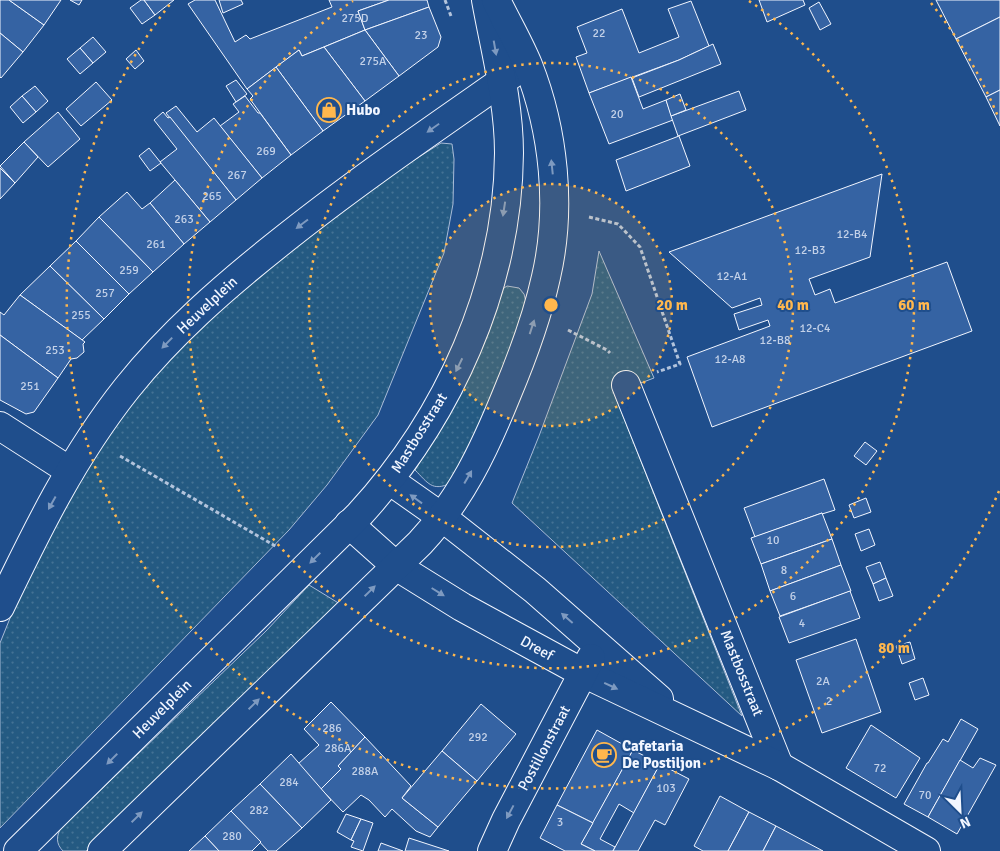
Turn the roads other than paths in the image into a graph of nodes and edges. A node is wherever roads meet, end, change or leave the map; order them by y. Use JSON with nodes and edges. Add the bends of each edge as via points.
{"nodes":[{"id":1,"x":486,"y":0,"type":"edge"},
{"id":2,"x":496,"y":0,"type":"edge"},
{"id":3,"x":527,"y":64,"type":"junction"},
{"id":4,"x":501,"y":82,"type":"junction"},
{"id":5,"x":626,"y":384,"type":"road end"},
{"id":6,"x":0,"y":426,"type":"edge"},
{"id":7,"x":70,"y":470,"type":"junction"},
{"id":8,"x":389,"y":480,"type":"junction"},
{"id":9,"x":443,"y":518,"type":"junction"},
{"id":10,"x":349,"y":524,"type":"junction"},
{"id":11,"x":396,"y":566,"type":"junction"},
{"id":12,"x":0,"y":608,"type":"edge"},
{"id":13,"x":598,"y":645,"type":"junction"},
{"id":14,"x":583,"y":673,"type":"junction"},
{"id":15,"x":682,"y":720,"type":"junction"},
{"id":16,"x":779,"y":766,"type":"junction"},
{"id":17,"x":18,"y":851,"type":"edge"},
{"id":18,"x":102,"y":851,"type":"edge"},
{"id":19,"x":492,"y":851,"type":"edge"},
{"id":20,"x":926,"y":851,"type":"edge"}],
"edges":[{"from":1,"to":4,"type":"street","name":"Mastbosstraat","one_way":true},
{"from":2,"to":3,"type":"street"},
{"from":3,"to":4,"type":"street","name":"Heuvelplein"},
{"from":9,"to":3,"type":"street","one_way":true,"via":[[474,467],[499,414],[527,342],[547,276],[554,212],[553,181],[546,124]]},
{"from":4,"to":7,"type":"street","name":"Heuvelplein","one_way":true,"via":[[369,174],[254,263],[202,308],[166,343],[127,389]]},
{"from":4,"to":8,"type":"street","name":"Mastbosstraat","one_way":true,"via":[[508,126],[508,178],[489,285],[462,360],[423,432]]},
{"from":5,"to":16,"type":"street","name":"Mastbosstraat"},
{"from":6,"to":7,"type":"street"},
{"from":7,"to":12,"type":"street","name":"Heuvelplein","one_way":true},
{"from":9,"to":8,"type":"street","name":"Dreef","one_way":true},
{"from":8,"to":10,"type":"street","name":"Heuvelplein"},
{"from":9,"to":11,"type":"street"},
{"from":13,"to":9,"type":"street","name":"Dreef","one_way":true,"via":[[535,590]]},
{"from":10,"to":11,"type":"street","name":"Dreef"},
{"from":10,"to":17,"type":"street","name":"Heuvelplein","one_way":true},
{"from":11,"to":14,"type":"street","name":"Dreef","one_way":true,"via":[[462,607]]},
{"from":18,"to":11,"type":"street","one_way":true},
{"from":13,"to":14,"type":"street","name":"Postillonstraat"},
{"from":13,"to":15,"type":"street","name":"Dreef"},
{"from":14,"to":15,"type":"street","name":"Dreef","one_way":true},
{"from":14,"to":19,"type":"street","name":"Postillonstraat","one_way":true},
{"from":15,"to":16,"type":"street","name":"Dreef"},
{"from":16,"to":20,"type":"street","name":"Dreef"}]}
